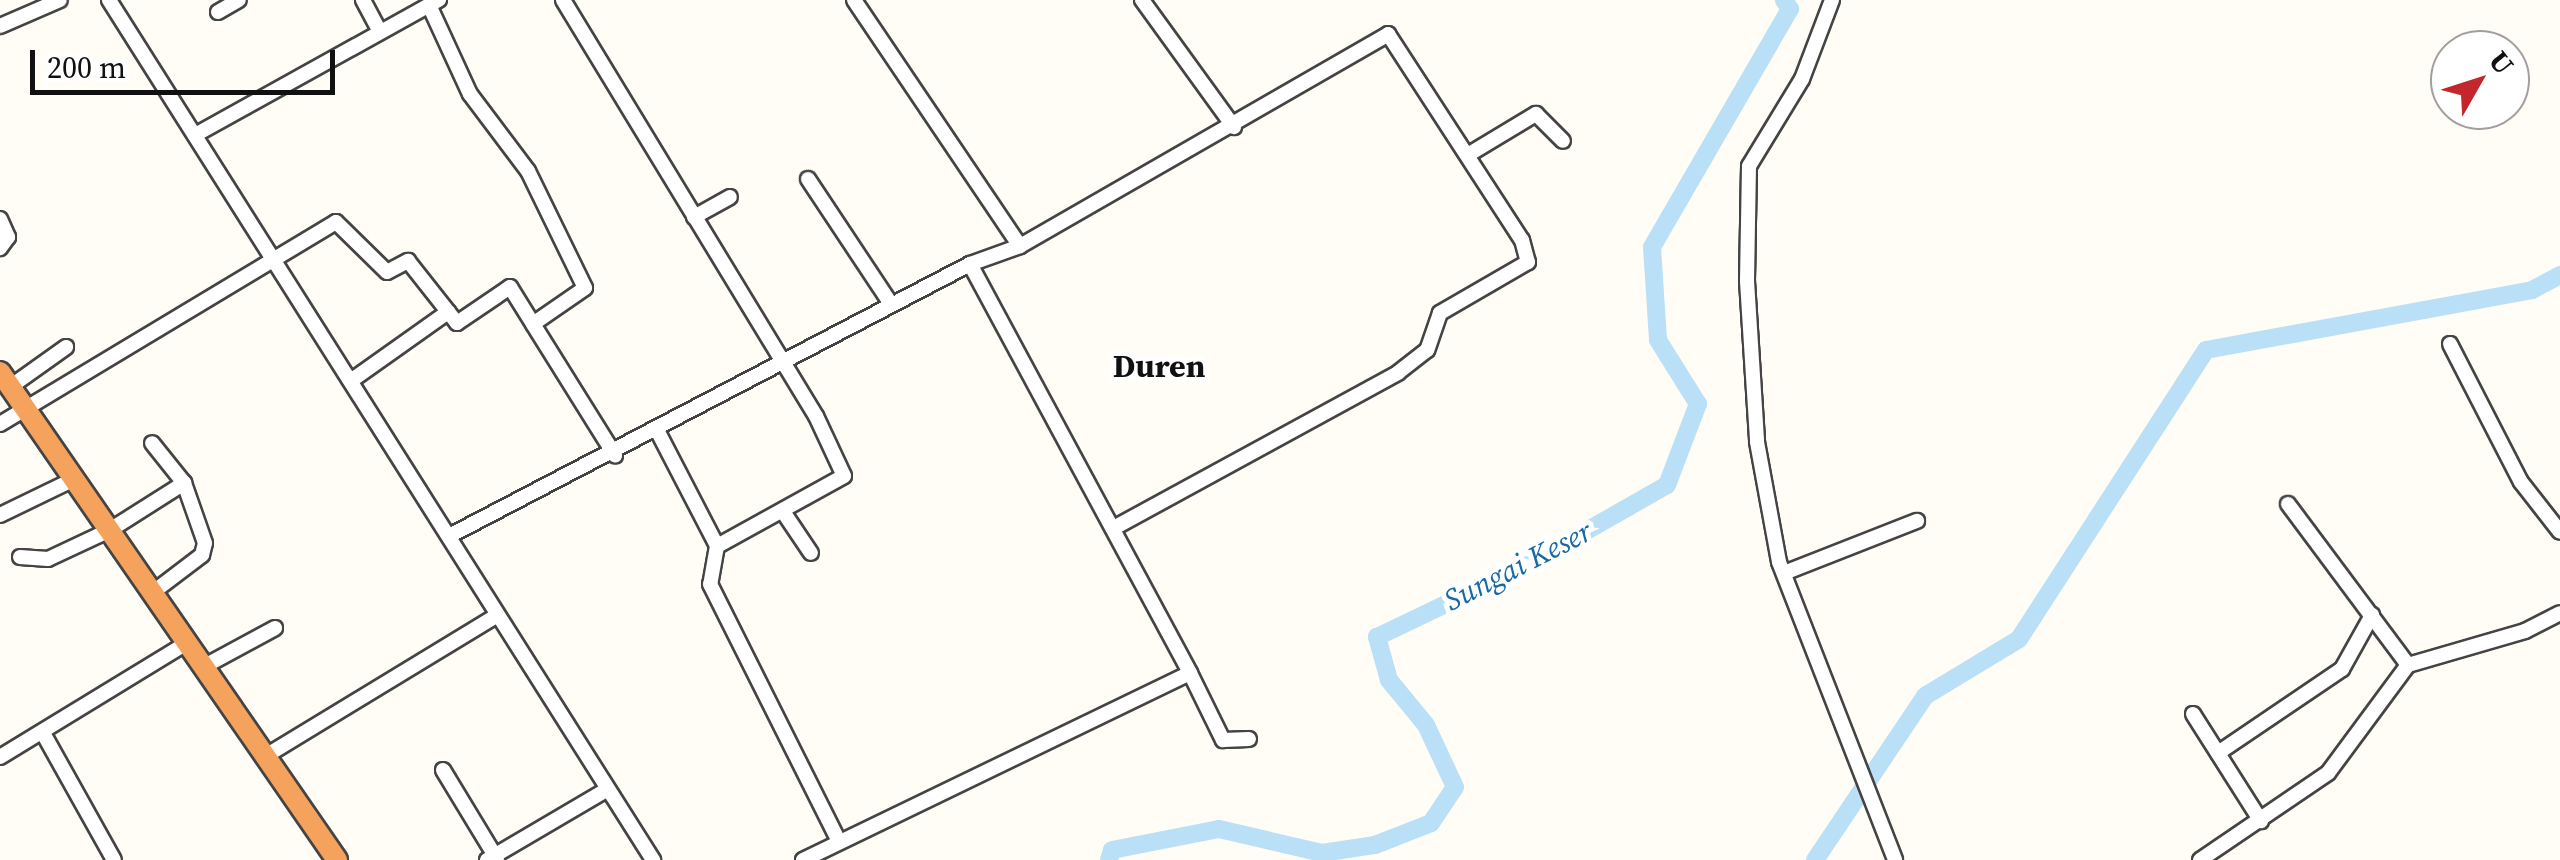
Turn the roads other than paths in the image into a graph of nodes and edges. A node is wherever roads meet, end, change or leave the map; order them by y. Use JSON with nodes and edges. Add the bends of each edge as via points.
{"nodes":[{"id":1,"x":60,"y":0,"type":"edge"},
{"id":2,"x":109,"y":0,"type":"edge"},
{"id":3,"x":239,"y":0,"type":"edge"},
{"id":4,"x":364,"y":0,"type":"edge"},
{"id":5,"x":563,"y":0,"type":"edge"},
{"id":6,"x":854,"y":0,"type":"edge"},
{"id":7,"x":1142,"y":0,"type":"edge"},
{"id":8,"x":1832,"y":0,"type":"edge"},
{"id":9,"x":434,"y":3,"type":"edge"},
{"id":10,"x":218,"y":12,"type":"dead end"},
{"id":11,"x":0,"y":26,"type":"edge"},
{"id":12,"x":380,"y":32,"type":"junction"},
{"id":13,"x":1234,"y":127,"type":"junction"},
{"id":14,"x":195,"y":135,"type":"junction"},
{"id":15,"x":1563,"y":142,"type":"dead end"},
{"id":16,"x":1471,"y":153,"type":"junction"},
{"id":17,"x":808,"y":180,"type":"dead end"},
{"id":18,"x":730,"y":196,"type":"dead end"},
{"id":19,"x":694,"y":218,"type":"junction"},
{"id":20,"x":0,"y":219,"type":"edge"},
{"id":21,"x":1020,"y":246,"type":"junction"},
{"id":22,"x":0,"y":248,"type":"edge"},
{"id":23,"x":275,"y":264,"type":"junction"},
{"id":24,"x":970,"y":264,"type":"junction"},
{"id":25,"x":891,"y":304,"type":"junction"},
{"id":26,"x":448,"y":312,"type":"junction"},
{"id":27,"x":533,"y":324,"type":"junction"},
{"id":28,"x":2450,"y":344,"type":"dead end"},
{"id":29,"x":66,"y":347,"type":"dead end"},
{"id":30,"x":784,"y":363,"type":"junction"},
{"id":31,"x":5,"y":380,"type":"edge"},
{"id":32,"x":352,"y":380,"type":"junction"},
{"id":33,"x":29,"y":410,"type":"junction"},
{"id":34,"x":0,"y":424,"type":"edge"},
{"id":35,"x":658,"y":432,"type":"junction"},
{"id":36,"x":152,"y":443,"type":"dead end"},
{"id":37,"x":615,"y":454,"type":"junction"},
{"id":38,"x":74,"y":479,"type":"junction"},
{"id":39,"x":184,"y":484,"type":"junction"},
{"id":40,"x":2288,"y":504,"type":"dead end"},
{"id":41,"x":784,"y":513,"type":"junction"},
{"id":42,"x":0,"y":515,"type":"edge"},
{"id":43,"x":1917,"y":521,"type":"dead end"},
{"id":44,"x":1116,"y":527,"type":"junction"},
{"id":45,"x":110,"y":530,"type":"junction"},
{"id":46,"x":2560,"y":532,"type":"edge"},
{"id":47,"x":451,"y":536,"type":"junction"},
{"id":48,"x":717,"y":546,"type":"junction"},
{"id":49,"x":811,"y":554,"type":"dead end"},
{"id":50,"x":20,"y":556,"type":"dead end"},
{"id":51,"x":1784,"y":573,"type":"junction"},
{"id":52,"x":152,"y":593,"type":"junction"},
{"id":53,"x":2560,"y":612,"type":"edge"},
{"id":54,"x":2372,"y":615,"type":"junction"},
{"id":55,"x":496,"y":616,"type":"junction"},
{"id":56,"x":275,"y":628,"type":"dead end"},
{"id":57,"x":186,"y":643,"type":"junction"},
{"id":58,"x":2408,"y":666,"type":"junction"},
{"id":59,"x":204,"y":668,"type":"junction"},
{"id":60,"x":1190,"y":673,"type":"junction"},
{"id":61,"x":2193,"y":714,"type":"dead end"},
{"id":62,"x":44,"y":732,"type":"junction"},
{"id":63,"x":1249,"y":738,"type":"dead end"},
{"id":64,"x":2218,"y":753,"type":"junction"},
{"id":65,"x":0,"y":757,"type":"edge"},
{"id":66,"x":264,"y":757,"type":"junction"},
{"id":67,"x":443,"y":770,"type":"dead end"},
{"id":68,"x":608,"y":789,"type":"junction"},
{"id":69,"x":2261,"y":821,"type":"junction"},
{"id":70,"x":838,"y":840,"type":"junction"},
{"id":71,"x":329,"y":858,"type":"edge"},
{"id":72,"x":493,"y":858,"type":"edge"},
{"id":73,"x":114,"y":860,"type":"edge"},
{"id":74,"x":653,"y":860,"type":"edge"},
{"id":75,"x":803,"y":860,"type":"edge"},
{"id":76,"x":1895,"y":860,"type":"edge"},
{"id":77,"x":2200,"y":860,"type":"edge"}],
"edges":[{"from":1,"to":11,"type":"street"},
{"from":2,"to":14,"type":"street"},
{"from":3,"to":10,"type":"street"},
{"from":4,"to":12,"type":"street"},
{"from":5,"to":19,"type":"street"},
{"from":6,"to":21,"type":"street"},
{"from":7,"to":13,"type":"street"},
{"from":8,"to":51,"type":"street","via":[[1802,79],[1756,146],[1746,197],[1757,442]]},
{"from":9,"to":12,"type":"street"},
{"from":9,"to":27,"type":"street","via":[[470,94],[528,171],[585,288]]},
{"from":12,"to":14,"type":"street"},
{"from":13,"to":16,"type":"street","via":[[1388,34]]},
{"from":13,"to":21,"type":"street"},
{"from":14,"to":23,"type":"street"},
{"from":15,"to":16,"type":"street","via":[[1536,114]]},
{"from":16,"to":44,"type":"street","via":[[1530,253],[1528,262],[1440,313],[1427,350],[1398,372]]},
{"from":17,"to":25,"type":"street"},
{"from":18,"to":19,"type":"street"},
{"from":19,"to":30,"type":"street"},
{"from":20,"to":22,"type":"street","via":[[8,237]]},
{"from":21,"to":24,"type":"street"},
{"from":23,"to":26,"type":"street","via":[[338,222],[387,272],[408,261]]},
{"from":23,"to":32,"type":"street"},
{"from":23,"to":33,"type":"street"},
{"from":24,"to":25,"type":"street"},
{"from":24,"to":44,"type":"street"},
{"from":25,"to":30,"type":"street"},
{"from":26,"to":27,"type":"street","via":[[460,324],[510,288]]},
{"from":26,"to":32,"type":"street"},
{"from":27,"to":37,"type":"street"},
{"from":28,"to":46,"type":"street","via":[[2514,470]]},
{"from":29,"to":31,"type":"street"},
{"from":30,"to":35,"type":"street"},
{"from":30,"to":41,"type":"street","via":[[844,476]]},
{"from":31,"to":33,"type":"highway"},
{"from":32,"to":47,"type":"street"},
{"from":33,"to":34,"type":"street"},
{"from":33,"to":38,"type":"highway"},
{"from":35,"to":37,"type":"street"},
{"from":35,"to":48,"type":"street"},
{"from":36,"to":39,"type":"street"},
{"from":37,"to":47,"type":"street"},
{"from":38,"to":42,"type":"street"},
{"from":38,"to":45,"type":"highway"},
{"from":39,"to":45,"type":"street"},
{"from":39,"to":52,"type":"street","via":[[204,523],[202,555]]},
{"from":40,"to":54,"type":"street"},
{"from":41,"to":48,"type":"street"},
{"from":41,"to":49,"type":"street"},
{"from":43,"to":51,"type":"street"},
{"from":44,"to":60,"type":"street"},
{"from":45,"to":50,"type":"street","via":[[40,562]]},
{"from":45,"to":52,"type":"highway"},
{"from":47,"to":55,"type":"street"},
{"from":48,"to":70,"type":"street","via":[[710,584]]},
{"from":51,"to":76,"type":"street"},
{"from":52,"to":57,"type":"highway"},
{"from":53,"to":58,"type":"street","via":[[2525,631]]},
{"from":54,"to":58,"type":"street"},
{"from":54,"to":64,"type":"street","via":[[2342,669]]},
{"from":55,"to":66,"type":"street"},
{"from":55,"to":68,"type":"street"},
{"from":56,"to":59,"type":"street"},
{"from":57,"to":59,"type":"highway"},
{"from":57,"to":62,"type":"street"},
{"from":58,"to":69,"type":"street","via":[[2328,773]]},
{"from":59,"to":66,"type":"highway"},
{"from":60,"to":63,"type":"street","via":[[1223,740]]},
{"from":60,"to":70,"type":"street","via":[[952,792]]},
{"from":61,"to":64,"type":"street"},
{"from":62,"to":65,"type":"street"},
{"from":62,"to":73,"type":"street"},
{"from":64,"to":69,"type":"street"},
{"from":66,"to":71,"type":"highway"},
{"from":67,"to":72,"type":"street"},
{"from":68,"to":72,"type":"street"},
{"from":68,"to":74,"type":"street"},
{"from":69,"to":77,"type":"street"},
{"from":70,"to":75,"type":"street"}]}
